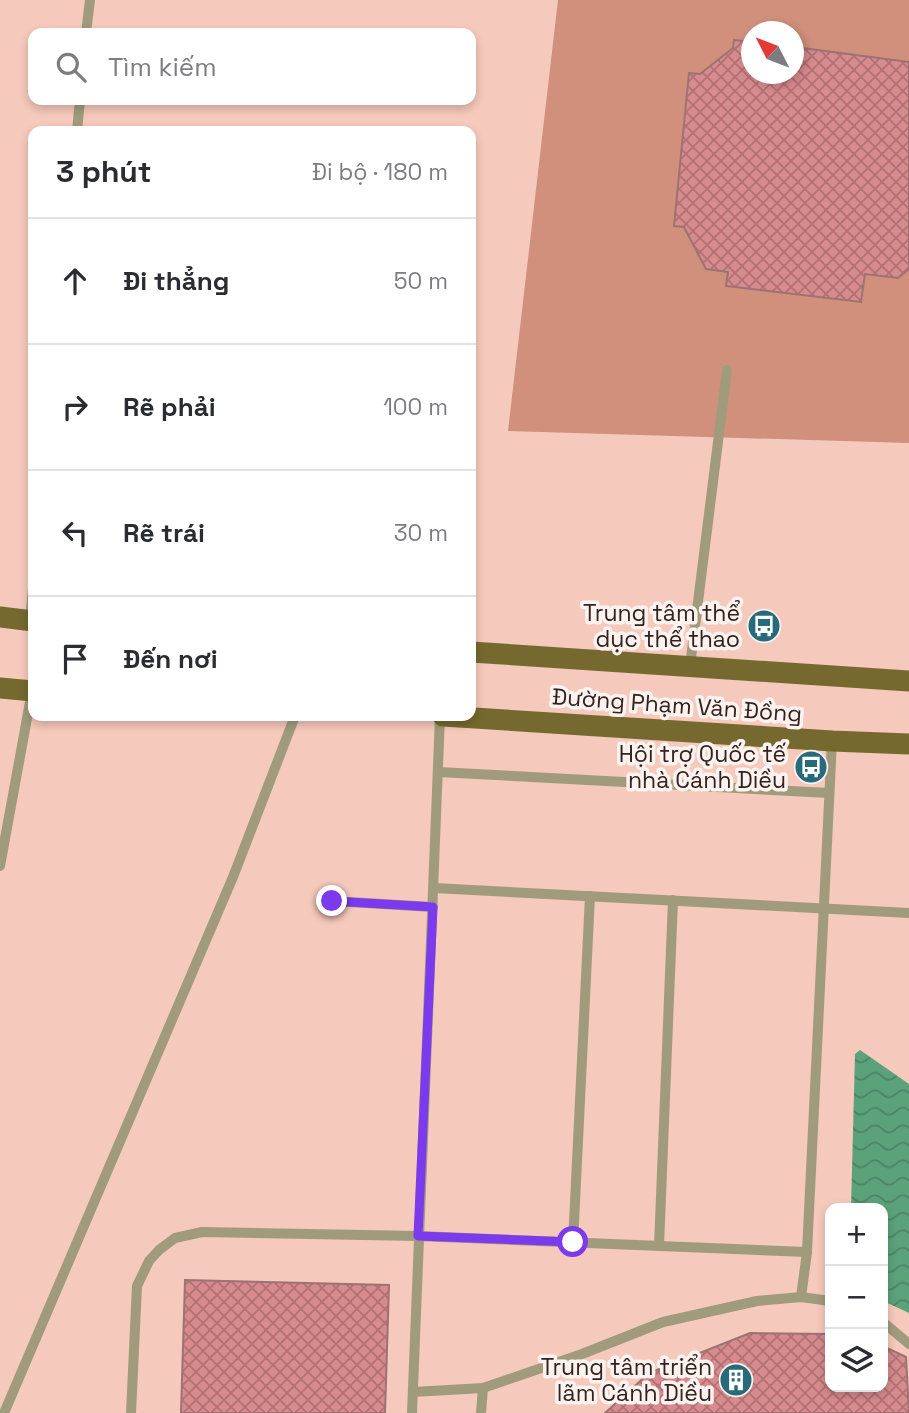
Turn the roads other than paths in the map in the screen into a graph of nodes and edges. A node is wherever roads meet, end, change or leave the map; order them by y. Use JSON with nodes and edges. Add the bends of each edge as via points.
{"nodes":[{"id":1,"x":90,"y":0,"type":"edge"},
{"id":2,"x":87,"y":28,"type":"edge"},
{"id":3,"x":80,"y":105,"type":"edge"},
{"id":4,"x":77,"y":126,"type":"edge"},
{"id":5,"x":727,"y":370,"type":"dead end"},
{"id":6,"x":0,"y":617,"type":"edge"},
{"id":7,"x":28,"y":620,"type":"edge"},
{"id":8,"x":476,"y":652,"type":"edge"},
{"id":9,"x":690,"y":667,"type":"junction"},
{"id":10,"x":909,"y":681,"type":"edge"},
{"id":11,"x":0,"y":688,"type":"edge"},
{"id":12,"x":28,"y":691,"type":"edge"},
{"id":13,"x":28,"y":718,"type":"edge"},
{"id":14,"x":476,"y":718,"type":"edge"},
{"id":15,"x":293,"y":721,"type":"edge"},
{"id":16,"x":441,"y":721,"type":"edge"},
{"id":17,"x":832,"y":741,"type":"junction"},
{"id":18,"x":909,"y":744,"type":"edge"},
{"id":19,"x":438,"y":772,"type":"junction"},
{"id":20,"x":829,"y":793,"type":"junction"},
{"id":21,"x":0,"y":866,"type":"edge"},
{"id":22,"x":434,"y":888,"type":"junction"},
{"id":23,"x":590,"y":896,"type":"junction"},
{"id":24,"x":673,"y":900,"type":"junction"},
{"id":25,"x":332,"y":901,"type":"dead end"},
{"id":26,"x":433,"y":907,"type":"junction"},
{"id":27,"x":824,"y":908,"type":"junction"},
{"id":28,"x":909,"y":914,"type":"edge"},
{"id":29,"x":418,"y":1236,"type":"junction"},
{"id":30,"x":573,"y":1242,"type":"junction"},
{"id":31,"x":659,"y":1246,"type":"junction"},
{"id":32,"x":807,"y":1252,"type":"junction"},
{"id":33,"x":801,"y":1297,"type":"junction"},
{"id":34,"x":825,"y":1300,"type":"edge"},
{"id":35,"x":888,"y":1326,"type":"edge"},
{"id":36,"x":909,"y":1344,"type":"edge"},
{"id":37,"x":483,"y":1388,"type":"junction"},
{"id":38,"x":413,"y":1392,"type":"junction"},
{"id":39,"x":4,"y":1413,"type":"edge"},
{"id":40,"x":131,"y":1413,"type":"edge"},
{"id":41,"x":412,"y":1413,"type":"edge"},
{"id":42,"x":481,"y":1413,"type":"edge"}],
"edges":[{"from":1,"to":2,"type":"lane"},
{"from":3,"to":4,"type":"lane"},
{"from":5,"to":9,"type":"lane"},
{"from":6,"to":7,"type":"main road"},
{"from":8,"to":9,"type":"main road","name":"Đường Phạm Văn Đồng"},
{"from":9,"to":10,"type":"main road","name":"Đường Phạm Văn Đồng"},
{"from":11,"to":12,"type":"main road"},
{"from":13,"to":21,"type":"lane"},
{"from":14,"to":17,"type":"main road","name":"Đường Phạm Văn Đồng"},
{"from":15,"to":39,"type":"lane","via":[[233,877]]},
{"from":16,"to":19,"type":"lane"},
{"from":17,"to":18,"type":"main road","name":"Đường Phạm Văn Đồng"},
{"from":17,"to":20,"type":"lane"},
{"from":19,"to":20,"type":"lane"},
{"from":19,"to":22,"type":"lane"},
{"from":20,"to":27,"type":"lane"},
{"from":22,"to":23,"type":"lane"},
{"from":22,"to":26,"type":"lane"},
{"from":23,"to":24,"type":"lane"},
{"from":23,"to":30,"type":"lane"},
{"from":24,"to":27,"type":"lane"},
{"from":24,"to":31,"type":"lane"},
{"from":25,"to":26,"type":"lane"},
{"from":26,"to":29,"type":"lane"},
{"from":27,"to":28,"type":"lane"},
{"from":27,"to":32,"type":"lane"},
{"from":29,"to":30,"type":"lane"},
{"from":29,"to":38,"type":"lane"},
{"from":29,"to":40,"type":"lane","via":[[202,1232],[175,1238],[149,1261],[137,1286]]},
{"from":30,"to":31,"type":"lane"},
{"from":31,"to":32,"type":"lane"},
{"from":32,"to":33,"type":"lane"},
{"from":33,"to":34,"type":"lane"},
{"from":33,"to":37,"type":"lane","via":[[757,1301],[663,1322]]},
{"from":35,"to":36,"type":"lane"},
{"from":37,"to":38,"type":"lane"},
{"from":37,"to":42,"type":"lane"},
{"from":38,"to":41,"type":"lane"}]}
